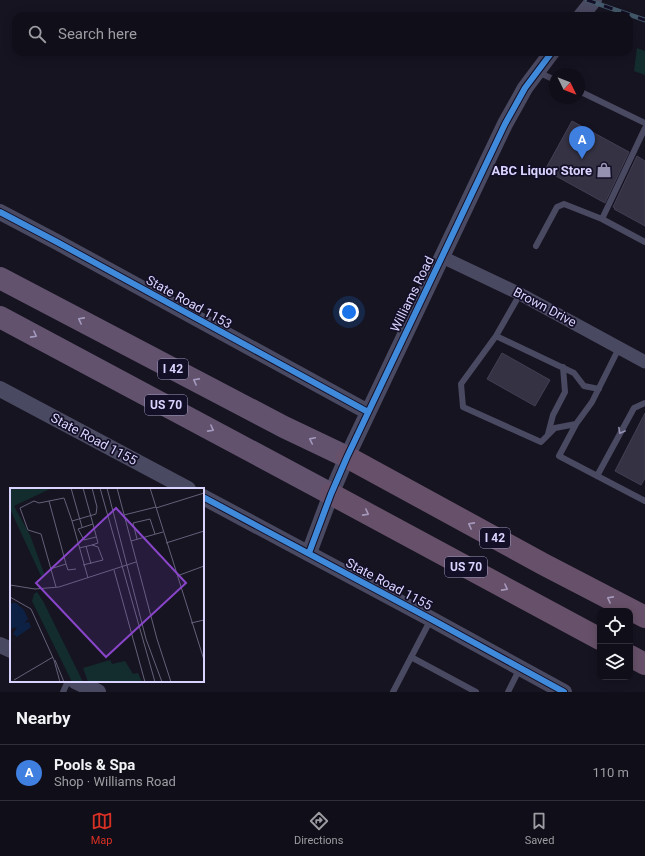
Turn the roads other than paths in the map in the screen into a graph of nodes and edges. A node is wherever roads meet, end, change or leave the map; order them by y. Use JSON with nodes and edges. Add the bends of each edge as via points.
{"nodes":[{"id":1,"x":594,"y":0,"type":"edge"},
{"id":2,"x":585,"y":12,"type":"edge"},
{"id":3,"x":549,"y":56,"type":"edge"},
{"id":4,"x":538,"y":71,"type":"junction"},
{"id":5,"x":549,"y":77,"type":"edge"},
{"id":6,"x":585,"y":94,"type":"edge"},
{"id":7,"x":645,"y":123,"type":"edge"},
{"id":8,"x":645,"y":128,"type":"edge"},
{"id":9,"x":0,"y":212,"type":"edge"},
{"id":10,"x":602,"y":219,"type":"junction"},
{"id":11,"x":645,"y":242,"type":"edge"},
{"id":12,"x":536,"y":246,"type":"dead end"},
{"id":13,"x":442,"y":257,"type":"junction"},
{"id":14,"x":0,"y":278,"type":"edge"},
{"id":15,"x":520,"y":294,"type":"junction"},
{"id":16,"x":0,"y":317,"type":"edge"},
{"id":17,"x":496,"y":336,"type":"junction"},
{"id":18,"x":619,"y":348,"type":"junction"},
{"id":19,"x":645,"y":362,"type":"edge"},
{"id":20,"x":563,"y":367,"type":"junction"},
{"id":21,"x":0,"y":389,"type":"edge"},
{"id":22,"x":598,"y":389,"type":"junction"},
{"id":23,"x":645,"y":403,"type":"edge"},
{"id":24,"x":368,"y":412,"type":"junction"},
{"id":25,"x":576,"y":424,"type":"junction"},
{"id":26,"x":547,"y":435,"type":"junction"},
{"id":27,"x":347,"y":457,"type":"junction"},
{"id":28,"x":596,"y":476,"type":"junction"},
{"id":29,"x":186,"y":488,"type":"edge"},
{"id":30,"x":332,"y":494,"type":"junction"},
{"id":31,"x":204,"y":498,"type":"edge"},
{"id":32,"x":645,"y":501,"type":"edge"},
{"id":33,"x":309,"y":554,"type":"junction"},
{"id":34,"x":645,"y":617,"type":"edge"},
{"id":35,"x":431,"y":619,"type":"junction"},
{"id":36,"x":597,"y":638,"type":"edge"},
{"id":37,"x":0,"y":645,"type":"edge"},
{"id":38,"x":10,"y":650,"type":"edge"},
{"id":39,"x":411,"y":657,"type":"junction"},
{"id":40,"x":633,"y":658,"type":"edge"},
{"id":41,"x":645,"y":664,"type":"edge"},
{"id":42,"x":520,"y":668,"type":"junction"},
{"id":43,"x":68,"y":682,"type":"edge"},
{"id":44,"x":77,"y":682,"type":"edge"},
{"id":45,"x":63,"y":692,"type":"edge"},
{"id":46,"x":98,"y":692,"type":"edge"},
{"id":47,"x":393,"y":692,"type":"edge"},
{"id":48,"x":476,"y":692,"type":"edge"},
{"id":49,"x":508,"y":692,"type":"edge"},
{"id":50,"x":564,"y":692,"type":"edge"}],
"edges":[{"from":1,"to":2,"type":"street"},
{"from":3,"to":4,"type":"street","name":"Williams Road"},
{"from":4,"to":5,"type":"lane"},
{"from":4,"to":13,"type":"street","name":"Williams Road","via":[[525,88],[505,124]]},
{"from":6,"to":7,"type":"lane"},
{"from":8,"to":10,"type":"lane"},
{"from":9,"to":24,"type":"street","name":"State Road 1153"},
{"from":10,"to":11,"type":"lane"},
{"from":10,"to":12,"type":"lane","via":[[564,204],[557,207]]},
{"from":13,"to":15,"type":"street","name":"Brown Drive"},
{"from":13,"to":24,"type":"street","name":"Williams Road"},
{"from":27,"to":14,"type":"highway","number":"I 42","one_way":true},
{"from":15,"to":17,"type":"lane"},
{"from":15,"to":18,"type":"street","name":"Brown Drive"},
{"from":16,"to":30,"type":"highway","number":"US 70","one_way":true},
{"from":17,"to":20,"type":"lane"},
{"from":17,"to":26,"type":"lane","via":[[461,384],[463,407],[541,442]]},
{"from":18,"to":19,"type":"street","name":"Brown Drive"},
{"from":18,"to":22,"type":"lane"},
{"from":20,"to":22,"type":"lane","via":[[574,373],[584,386]]},
{"from":20,"to":26,"type":"lane","via":[[565,392],[553,415]]},
{"from":21,"to":29,"type":"street","name":"State Road 1155"},
{"from":22,"to":25,"type":"lane"},
{"from":23,"to":28,"type":"lane","one_way":true,"via":[[634,408]]},
{"from":24,"to":27,"type":"street","name":"Williams Road"},
{"from":25,"to":26,"type":"lane","via":[[555,428]]},
{"from":25,"to":28,"type":"lane","via":[[559,456]]},
{"from":27,"to":30,"type":"street","name":"Williams Road"},
{"from":34,"to":27,"type":"highway","number":"I 42","one_way":true},
{"from":28,"to":32,"type":"lane"},
{"from":30,"to":33,"type":"street","name":"Williams Road"},
{"from":30,"to":36,"type":"highway","number":"US 70","one_way":true},
{"from":31,"to":33,"type":"street","name":"State Road 1155"},
{"from":33,"to":35,"type":"street","name":"State Road 1155"},
{"from":35,"to":39,"type":"lane"},
{"from":35,"to":42,"type":"street","name":"State Road 1155"},
{"from":37,"to":38,"type":"street"},
{"from":39,"to":47,"type":"lane"},
{"from":39,"to":48,"type":"lane"},
{"from":40,"to":41,"type":"highway"},
{"from":42,"to":49,"type":"lane"},
{"from":42,"to":50,"type":"street","name":"State Road 1155"},
{"from":43,"to":45,"type":"lane"},
{"from":44,"to":46,"type":"street"}]}
